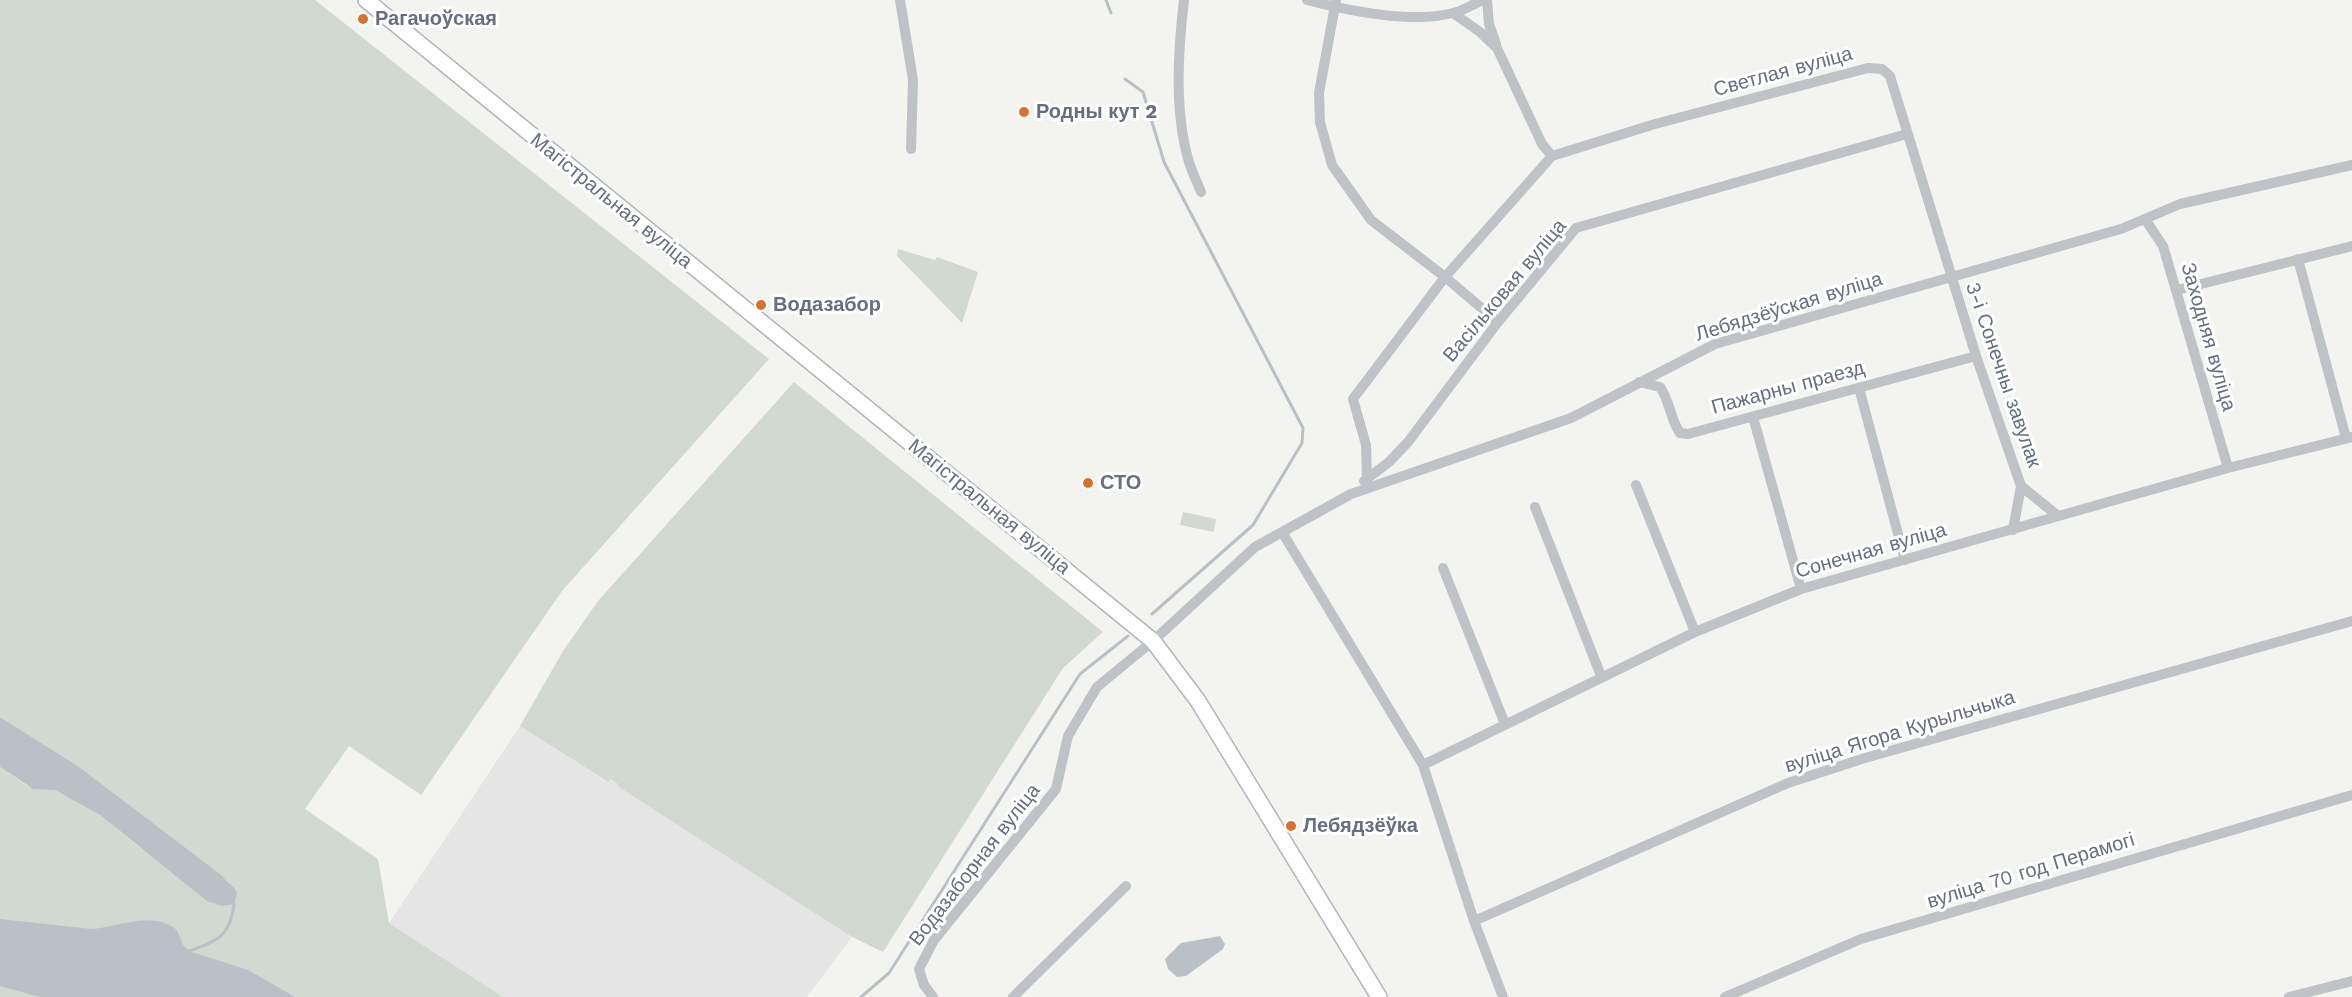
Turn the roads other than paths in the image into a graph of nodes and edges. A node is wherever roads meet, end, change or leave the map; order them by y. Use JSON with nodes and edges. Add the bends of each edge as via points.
{"nodes":[{"id":1,"x":366,"y":0,"type":"edge"},
{"id":2,"x":900,"y":0,"type":"edge"},
{"id":3,"x":1184,"y":0,"type":"edge"},
{"id":4,"x":1307,"y":0,"type":"edge"},
{"id":5,"x":1485,"y":0,"type":"edge"},
{"id":6,"x":1335,"y":4,"type":"edge"},
{"id":7,"x":1454,"y":13,"type":"junction"},
{"id":8,"x":1497,"y":48,"type":"junction"},
{"id":9,"x":1907,"y":134,"type":"junction"},
{"id":10,"x":911,"y":148,"type":"dead end"},
{"id":11,"x":1552,"y":156,"type":"junction"},
{"id":12,"x":2352,"y":165,"type":"edge"},
{"id":13,"x":1201,"y":192,"type":"dead end"},
{"id":14,"x":2145,"y":219,"type":"junction"},
{"id":15,"x":2352,"y":246,"type":"edge"},
{"id":16,"x":2298,"y":260,"type":"junction"},
{"id":17,"x":1445,"y":277,"type":"junction"},
{"id":18,"x":1951,"y":277,"type":"junction"},
{"id":19,"x":2177,"y":290,"type":"junction"},
{"id":20,"x":1498,"y":322,"type":"junction"},
{"id":21,"x":1976,"y":356,"type":"junction"},
{"id":22,"x":1639,"y":382,"type":"junction"},
{"id":23,"x":1859,"y":388,"type":"junction"},
{"id":24,"x":1753,"y":417,"type":"junction"},
{"id":25,"x":2349,"y":438,"type":"edge"},
{"id":26,"x":1389,"y":462,"type":"junction"},
{"id":27,"x":2228,"y":468,"type":"junction"},
{"id":28,"x":1367,"y":478,"type":"junction"},
{"id":29,"x":1397,"y":478,"type":"junction"},
{"id":30,"x":1636,"y":485,"type":"dead end"},
{"id":31,"x":2021,"y":486,"type":"junction"},
{"id":32,"x":1351,"y":494,"type":"junction"},
{"id":33,"x":1535,"y":507,"type":"dead end"},
{"id":34,"x":2058,"y":516,"type":"junction"},
{"id":35,"x":2013,"y":530,"type":"junction"},
{"id":36,"x":1282,"y":532,"type":"junction"},
{"id":37,"x":1905,"y":560,"type":"junction"},
{"id":38,"x":1443,"y":568,"type":"dead end"},
{"id":39,"x":1801,"y":589,"type":"junction"},
{"id":40,"x":2352,"y":621,"type":"edge"},
{"id":41,"x":1695,"y":632,"type":"junction"},
{"id":42,"x":1153,"y":641,"type":"junction"},
{"id":43,"x":1601,"y":676,"type":"junction"},
{"id":44,"x":1505,"y":724,"type":"junction"},
{"id":45,"x":1423,"y":765,"type":"junction"},
{"id":46,"x":2352,"y":795,"type":"edge"},
{"id":47,"x":1126,"y":886,"type":"dead end"},
{"id":48,"x":1474,"y":921,"type":"junction"},
{"id":49,"x":2352,"y":981,"type":"edge"},
{"id":50,"x":933,"y":997,"type":"edge"},
{"id":51,"x":1013,"y":997,"type":"edge"},
{"id":52,"x":1379,"y":997,"type":"edge"},
{"id":53,"x":1503,"y":997,"type":"edge"},
{"id":54,"x":1725,"y":997,"type":"edge"},
{"id":55,"x":2289,"y":997,"type":"edge"}],
"edges":[{"from":1,"to":42,"type":"main road","name":"Магістральная вуліца"},
{"from":2,"to":10,"type":"street","via":[[913,80]]},
{"from":3,"to":13,"type":"street","via":[[1178,59],[1182,127],[1188,161]]},
{"from":4,"to":6,"type":"street"},
{"from":5,"to":7,"type":"street"},
{"from":5,"to":8,"type":"street"},
{"from":6,"to":7,"type":"street","via":[[1394,17]]},
{"from":6,"to":17,"type":"street","via":[[1320,93],[1320,122],[1332,165],[1371,219]]},
{"from":7,"to":8,"type":"street"},
{"from":8,"to":11,"type":"street","via":[[1542,144]]},
{"from":9,"to":11,"type":"street","name":"Светлая вуліца","via":[[1890,76],[1882,69],[1868,68],[1655,124]]},
{"from":9,"to":18,"type":"street","name":"Светлая вуліца"},
{"from":9,"to":20,"type":"street","name":"Васільковая вуліца","via":[[1576,228]]},
{"from":11,"to":17,"type":"street"},
{"from":12,"to":14,"type":"street","name":"Лебядзёўская вуліца","via":[[2180,204]]},
{"from":14,"to":18,"type":"street","name":"Лебядзёўская вуліца"},
{"from":14,"to":19,"type":"street","name":"Заходняя вуліца","via":[[2163,246]]},
{"from":15,"to":16,"type":"street"},
{"from":16,"to":19,"type":"street"},
{"from":16,"to":25,"type":"street"},
{"from":17,"to":20,"type":"street"},
{"from":17,"to":28,"type":"street","via":[[1353,399],[1366,445]]},
{"from":18,"to":21,"type":"street","name":"3-і Сонечны завулак"},
{"from":18,"to":22,"type":"street","name":"Лебядзёўская вуліца","via":[[1715,344]]},
{"from":19,"to":27,"type":"street","name":"Заходняя вуліца"},
{"from":20,"to":26,"type":"street","name":"Васільковая вуліца"},
{"from":21,"to":23,"type":"street","name":"Пажарны праезд"},
{"from":21,"to":31,"type":"street","name":"3-і Сонечны завулак"},
{"from":22,"to":24,"type":"street","name":"Пажарны праезд","via":[[1660,387],[1680,434]]},
{"from":22,"to":29,"type":"street","name":"Лебядзёўская вуліца","via":[[1571,418]]},
{"from":23,"to":24,"type":"street","name":"Пажарны праезд"},
{"from":23,"to":37,"type":"street"},
{"from":24,"to":39,"type":"street"},
{"from":25,"to":27,"type":"street","name":"Сонечная вуліца"},
{"from":26,"to":28,"type":"street","name":"Васільковая вуліца"},
{"from":26,"to":29,"type":"street"},
{"from":27,"to":34,"type":"street","name":"Сонечная вуліца"},
{"from":28,"to":32,"type":"street","name":"Васільковая вуліца"},
{"from":29,"to":32,"type":"street","name":"Лебядзёўская вуліца"},
{"from":30,"to":41,"type":"street"},
{"from":31,"to":34,"type":"street","name":"3-і Сонечны завулак"},
{"from":31,"to":35,"type":"street","name":"3-і Сонечны завулак"},
{"from":32,"to":36,"type":"street","name":"Лебядзёўская вуліца"},
{"from":33,"to":43,"type":"street"},
{"from":34,"to":35,"type":"street","name":"Сонечная вуліца"},
{"from":35,"to":37,"type":"street","name":"Сонечная вуліца"},
{"from":36,"to":42,"type":"street","name":"Лебядзёўская вуліца","via":[[1255,547]]},
{"from":36,"to":45,"type":"street"},
{"from":37,"to":39,"type":"street","name":"Сонечная вуліца"},
{"from":38,"to":44,"type":"street"},
{"from":39,"to":41,"type":"street","name":"Сонечная вуліца"},
{"from":40,"to":48,"type":"street","name":"вуліца Ягора Курыльчыка","via":[[1788,783]]},
{"from":41,"to":43,"type":"street","name":"Сонечная вуліца"},
{"from":42,"to":50,"type":"street","name":"Водазаборная вуліца","via":[[1096,687],[1068,736],[1056,789],[934,940],[919,969]]},
{"from":42,"to":52,"type":"main road","name":"Магістральная вуліца","via":[[1198,701]]},
{"from":43,"to":44,"type":"street","name":"Сонечная вуліца"},
{"from":44,"to":45,"type":"street","name":"Сонечная вуліца"},
{"from":45,"to":48,"type":"street"},
{"from":46,"to":54,"type":"street","name":"вуліца 70 год Перамогі","via":[[1861,939]]},
{"from":47,"to":51,"type":"street"},
{"from":48,"to":53,"type":"street"},
{"from":49,"to":55,"type":"street"}]}
